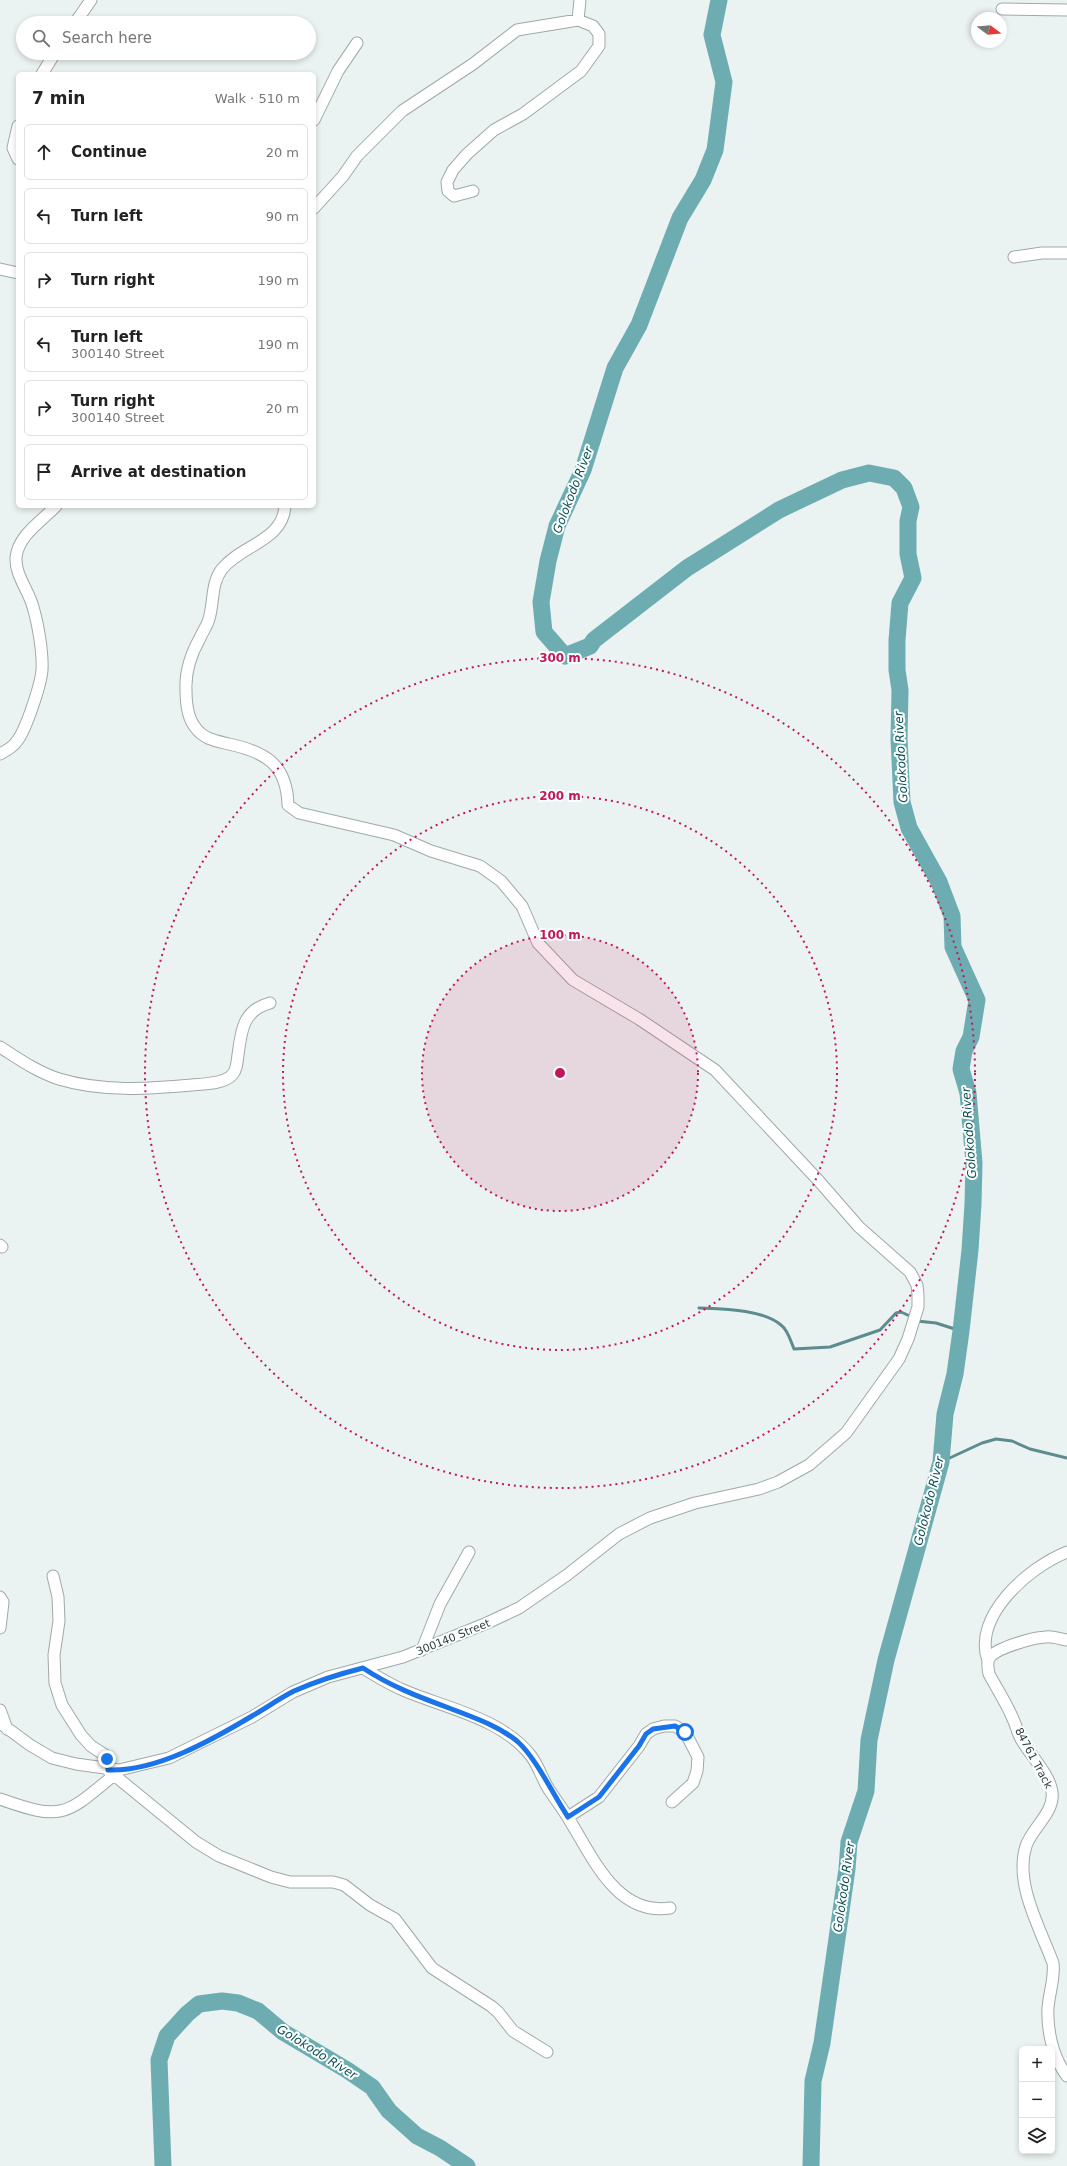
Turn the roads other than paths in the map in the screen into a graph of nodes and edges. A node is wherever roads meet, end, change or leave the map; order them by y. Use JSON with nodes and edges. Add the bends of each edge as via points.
{"nodes":[{"id":1,"x":91,"y":0,"type":"edge"},
{"id":2,"x":580,"y":0,"type":"edge"},
{"id":3,"x":1002,"y":9,"type":"dead end"},
{"id":4,"x":1067,"y":10,"type":"edge"},
{"id":5,"x":80,"y":16,"type":"edge"},
{"id":6,"x":578,"y":20,"type":"junction"},
{"id":7,"x":357,"y":44,"type":"dead end"},
{"id":8,"x":51,"y":60,"type":"edge"},
{"id":9,"x":43,"y":72,"type":"edge"},
{"id":10,"x":316,"y":116,"type":"edge"},
{"id":11,"x":16,"y":133,"type":"edge"},
{"id":12,"x":16,"y":155,"type":"edge"},
{"id":13,"x":472,"y":191,"type":"dead end"},
{"id":14,"x":316,"y":206,"type":"edge"},
{"id":15,"x":1067,"y":253,"type":"edge"},
{"id":16,"x":1014,"y":257,"type":"dead end"},
{"id":17,"x":0,"y":269,"type":"edge"},
{"id":18,"x":16,"y":273,"type":"edge"},
{"id":19,"x":54,"y":508,"type":"edge"},
{"id":20,"x":285,"y":508,"type":"edge"},
{"id":21,"x":0,"y":754,"type":"edge"},
{"id":22,"x":270,"y":1002,"type":"dead end"},
{"id":23,"x":0,"y":1047,"type":"edge"},
{"id":24,"x":469,"y":1552,"type":"dead end"},
{"id":25,"x":1067,"y":1552,"type":"edge"},
{"id":26,"x":53,"y":1576,"type":"dead end"},
{"id":27,"x":0,"y":1597,"type":"edge"},
{"id":28,"x":0,"y":1628,"type":"edge"},
{"id":29,"x":1067,"y":1640,"type":"edge"},
{"id":30,"x":422,"y":1650,"type":"junction"},
{"id":31,"x":988,"y":1661,"type":"junction"},
{"id":32,"x":363,"y":1668,"type":"junction"},
{"id":33,"x":0,"y":1710,"type":"edge"},
{"id":34,"x":4,"y":1726,"type":"edge"},
{"id":35,"x":111,"y":1772,"type":"junction"},
{"id":36,"x":0,"y":1799,"type":"edge"},
{"id":37,"x":672,"y":1802,"type":"dead end"},
{"id":38,"x":568,"y":1817,"type":"junction"},
{"id":39,"x":670,"y":1908,"type":"dead end"},
{"id":40,"x":547,"y":2052,"type":"dead end"},
{"id":41,"x":1067,"y":2076,"type":"edge"}],
"edges":[{"from":1,"to":5,"type":"street"},
{"from":2,"to":6,"type":"street"},
{"from":3,"to":4,"type":"street"},
{"from":6,"to":13,"type":"street","via":[[593,26],[599,34],[599,46],[592,58],[581,72],[523,114],[494,130],[453,170],[447,182],[448,191],[454,196]]},
{"from":6,"to":14,"type":"street","via":[[517,30],[473,64],[402,111],[368,144]]},
{"from":7,"to":10,"type":"street","via":[[338,71]]},
{"from":8,"to":9,"type":"street"},
{"from":11,"to":12,"type":"street","via":[[12,148]]},
{"from":15,"to":16,"type":"street"},
{"from":17,"to":18,"type":"street"},
{"from":19,"to":21,"type":"street","via":[[30,530],[16,558],[20,576],[34,608],[42,669],[23,733],[11,747]]},
{"from":20,"to":30,"type":"street","name":"300140 Street","via":[[284,517],[278,528],[233,558],[217,577],[210,618],[193,650],[187,674],[188,711],[195,728],[207,738],[266,757],[284,778],[288,805],[299,813],[394,834],[431,851],[470,862],[490,873],[516,897],[538,943],[574,980],[639,1019],[715,1070],[859,1227],[902,1264],[917,1285],[918,1307],[899,1360],[846,1433],[809,1465],[759,1489],[695,1504],[644,1521],[602,1545],[532,1600],[488,1623]]},
{"from":22,"to":23,"type":"street","via":[[255,1008],[248,1015],[232,1076],[205,1084],[147,1089],[75,1083],[45,1074]]},
{"from":24,"to":30,"type":"street","via":[[440,1604]]},
{"from":25,"to":31,"type":"street","name":"84761 Track","via":[[1044,1563],[1027,1576],[996,1610],[986,1633],[984,1651]]},
{"from":26,"to":35,"type":"street","via":[[58,1605],[54,1655],[55,1683],[70,1719],[91,1746],[105,1755]]},
{"from":27,"to":28,"type":"street","via":[[3,1602]]},
{"from":29,"to":31,"type":"street","via":[[1037,1638],[995,1653]]},
{"from":30,"to":32,"type":"street","name":"300140 Street"},
{"from":31,"to":41,"type":"street","name":"84761 Track","via":[[989,1674],[1020,1736],[1052,1791],[1049,1809],[1031,1834],[1026,1846],[1023,1868],[1027,1892],[1053,1963],[1048,2008],[1049,2026],[1057,2060]]},
{"from":32,"to":35,"type":"street","name":"300140 Street","via":[[328,1677],[293,1692],[252,1717],[169,1758]]},
{"from":32,"to":38,"type":"street","via":[[402,1690],[498,1728],[516,1741],[531,1756]]},
{"from":33,"to":34,"type":"street"},
{"from":34,"to":35,"type":"street","name":"300140 Street","via":[[52,1758]]},
{"from":35,"to":36,"type":"street","via":[[82,1802],[65,1811],[43,1812]]},
{"from":35,"to":40,"type":"street","via":[[190,1838],[219,1856],[245,1868],[290,1882],[333,1882],[344,1885],[370,1905],[395,1919],[432,1968],[491,2006],[514,2031]]},
{"from":37,"to":38,"type":"street","via":[[693,1783],[698,1757],[685,1732],[675,1726],[664,1726],[646,1734],[599,1797]]},
{"from":38,"to":39,"type":"street","via":[[591,1858],[611,1884],[634,1902],[648,1908]]}]}
